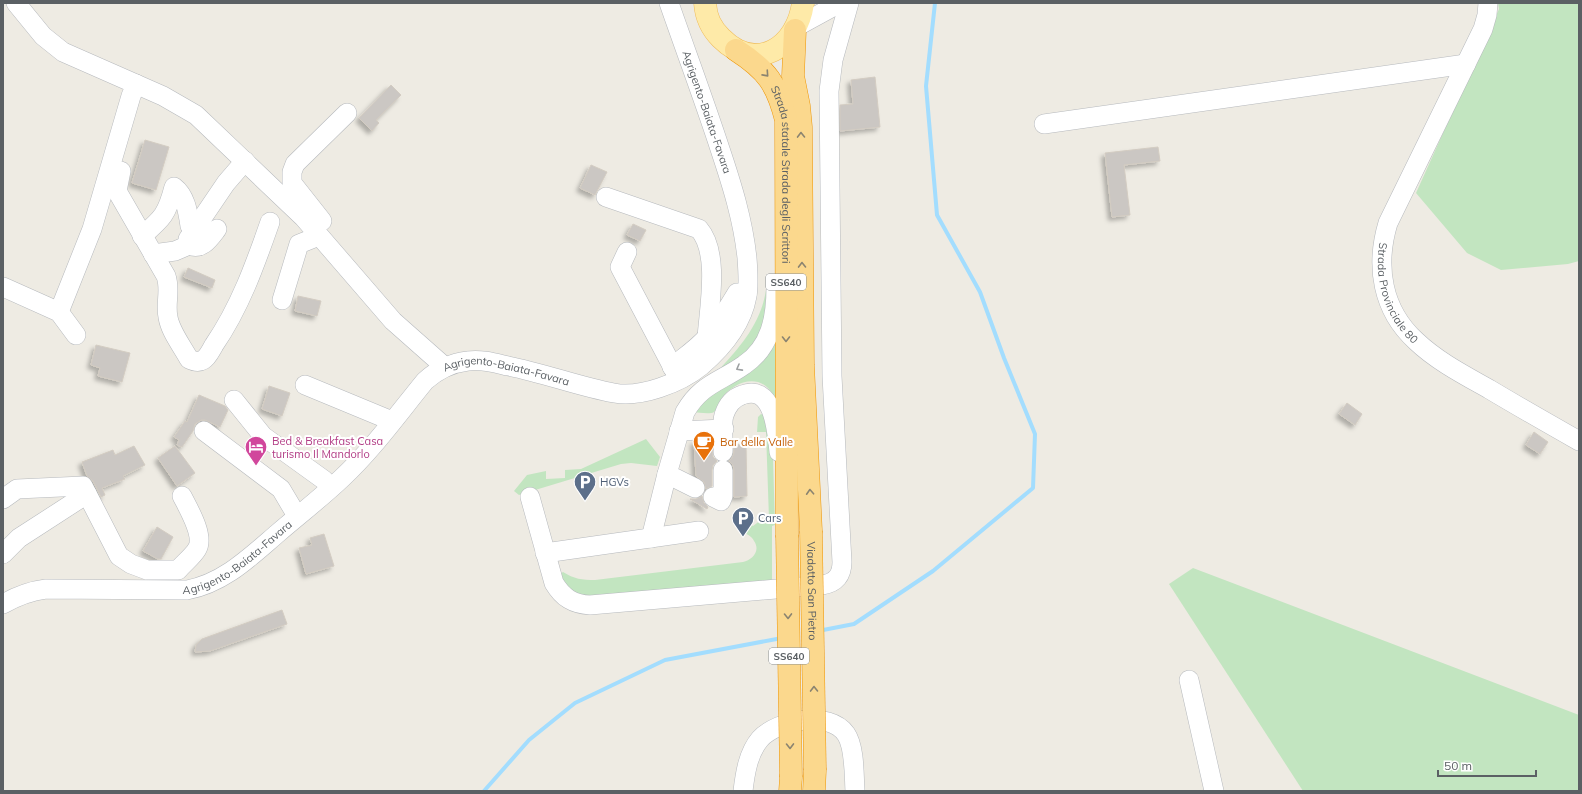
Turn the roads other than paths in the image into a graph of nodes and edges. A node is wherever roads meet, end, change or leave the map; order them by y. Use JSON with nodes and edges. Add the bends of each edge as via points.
{"nodes":[{"id":1,"x":16,"y":3,"type":"edge"},
{"id":2,"x":669,"y":3,"type":"edge"},
{"id":3,"x":705,"y":3,"type":"edge"},
{"id":4,"x":803,"y":3,"type":"edge"},
{"id":5,"x":840,"y":3,"type":"edge"},
{"id":6,"x":849,"y":3,"type":"edge"},
{"id":7,"x":1488,"y":3,"type":"edge"},
{"id":8,"x":796,"y":29,"type":"junction"},
{"id":9,"x":736,"y":50,"type":"junction"},
{"id":10,"x":1466,"y":64,"type":"junction"},
{"id":11,"x":136,"y":84,"type":"junction"},
{"id":12,"x":347,"y":113,"type":"dead end"},
{"id":13,"x":786,"y":120,"type":"junction"},
{"id":14,"x":1044,"y":124,"type":"dead end"},
{"id":15,"x":245,"y":161,"type":"junction"},
{"id":16,"x":120,"y":171,"type":"dead end"},
{"id":17,"x":606,"y":196,"type":"dead end"},
{"id":18,"x":270,"y":222,"type":"dead end"},
{"id":19,"x":217,"y":229,"type":"dead end"},
{"id":20,"x":142,"y":236,"type":"junction"},
{"id":21,"x":319,"y":236,"type":"junction"},
{"id":22,"x":192,"y":237,"type":"junction"},
{"id":23,"x":627,"y":252,"type":"dead end"},
{"id":24,"x":153,"y":254,"type":"junction"},
{"id":25,"x":3,"y":287,"type":"edge"},
{"id":26,"x":747,"y":294,"type":"junction"},
{"id":27,"x":282,"y":300,"type":"dead end"},
{"id":28,"x":59,"y":312,"type":"junction"},
{"id":29,"x":76,"y":335,"type":"dead end"},
{"id":30,"x":707,"y":338,"type":"junction"},
{"id":31,"x":451,"y":365,"type":"junction"},
{"id":32,"x":676,"y":373,"type":"junction"},
{"id":33,"x":305,"y":385,"type":"dead end"},
{"id":34,"x":234,"y":400,"type":"dead end"},
{"id":35,"x":392,"y":422,"type":"junction"},
{"id":36,"x":724,"y":429,"type":"junction"},
{"id":37,"x":204,"y":431,"type":"dead end"},
{"id":38,"x":679,"y":431,"type":"junction"},
{"id":39,"x":1579,"y":441,"type":"edge"},
{"id":40,"x":667,"y":474,"type":"junction"},
{"id":41,"x":330,"y":488,"type":"junction"},
{"id":42,"x":695,"y":488,"type":"dead end"},
{"id":43,"x":87,"y":494,"type":"junction"},
{"id":44,"x":182,"y":496,"type":"dead end"},
{"id":45,"x":530,"y":497,"type":"dead end"},
{"id":46,"x":713,"y":497,"type":"dead end"},
{"id":47,"x":3,"y":499,"type":"edge"},
{"id":48,"x":297,"y":516,"type":"junction"},
{"id":49,"x":699,"y":531,"type":"dead end"},
{"id":50,"x":811,"y":531,"type":"joint"},
{"id":51,"x":787,"y":535,"type":"junction"},
{"id":52,"x":651,"y":538,"type":"junction"},
{"id":53,"x":545,"y":553,"type":"junction"},
{"id":54,"x":3,"y":554,"type":"edge"},
{"id":55,"x":5,"y":599,"type":"edge"},
{"id":56,"x":1189,"y":680,"type":"dead end"},
{"id":57,"x":815,"y":781,"type":"edge"},
{"id":58,"x":790,"y":784,"type":"edge"},
{"id":59,"x":743,"y":791,"type":"edge"},
{"id":60,"x":855,"y":791,"type":"edge"},
{"id":61,"x":1214,"y":791,"type":"edge"}],
"edges":[{"from":1,"to":11,"type":"street","via":[[52,44],[64,52]]},
{"from":2,"to":26,"type":"street","name":"Agrigento-Baiata-Favara","via":[[736,197],[744,234]]},
{"from":3,"to":9,"type":"main road","via":[[713,29]]},
{"from":4,"to":8,"type":"main road"},
{"from":5,"to":8,"type":"street"},
{"from":6,"to":53,"type":"street","via":[[833,60],[829,91],[832,368],[842,562],[840,575],[829,584],[822,585],[590,605],[568,600],[560,592],[554,583]]},
{"from":7,"to":10,"type":"street","name":"Strada Provinciale 80","via":[[1483,29]]},
{"from":8,"to":9,"type":"main road","via":[[781,47],[768,53],[755,55]]},
{"from":50,"to":8,"type":"highway","name":"Strada statale Strada degli Scrittori","number":"SS640","one_way":true,"via":[[803,365],[801,127],[793,76]]},
{"from":9,"to":13,"type":"highway","name":"Strada statale Strada degli Scrittori","number":"SS640","one_way":true,"via":[[754,62],[770,79],[781,100]]},
{"from":10,"to":14,"type":"street"},
{"from":10,"to":39,"type":"street","name":"Strada Provinciale 80","via":[[1388,224],[1382,255],[1387,294],[1402,325],[1424,348],[1457,371]]},
{"from":11,"to":15,"type":"street","via":[[196,115]]},
{"from":11,"to":28,"type":"street","via":[[92,229]]},
{"from":12,"to":31,"type":"street","via":[[295,164],[292,183],[386,300]]},
{"from":13,"to":38,"type":"street","one_way":true,"via":[[778,144],[776,302],[772,329],[757,355],[698,393],[690,402]]},
{"from":13,"to":51,"type":"highway","name":"Strada statale Strada degli Scrittori","number":"SS640","one_way":true},
{"from":15,"to":21,"type":"street"},
{"from":15,"to":22,"type":"street","via":[[226,182]]},
{"from":16,"to":20,"type":"street","via":[[116,191]]},
{"from":17,"to":30,"type":"street","via":[[699,229],[704,235],[710,260],[711,290]]},
{"from":18,"to":24,"type":"street","via":[[254,269],[228,325],[201,361],[189,359],[171,326],[167,311],[169,284]]},
{"from":19,"to":22,"type":"street","via":[[203,245],[194,247]]},
{"from":20,"to":22,"type":"street","via":[[160,221],[168,208],[174,187],[187,207]]},
{"from":20,"to":24,"type":"street"},
{"from":21,"to":27,"type":"street","via":[[299,244]]},
{"from":21,"to":31,"type":"street","via":[[393,321]]},
{"from":22,"to":24,"type":"street","via":[[175,251]]},
{"from":23,"to":32,"type":"street","via":[[620,267]]},
{"from":25,"to":28,"type":"street"},
{"from":26,"to":30,"type":"street","via":[[737,293]]},
{"from":26,"to":32,"type":"street","name":"Agrigento-Baiata-Favara","via":[[738,323],[720,348],[696,370]]},
{"from":28,"to":29,"type":"street"},
{"from":30,"to":32,"type":"street"},
{"from":31,"to":32,"type":"street","name":"Agrigento-Baiata-Favara","via":[[468,361],[498,364],[623,394],[671,384]]},
{"from":31,"to":35,"type":"street","name":"Agrigento-Baiata-Favara","via":[[434,373],[425,381]]},
{"from":33,"to":35,"type":"street"},
{"from":34,"to":41,"type":"street","via":[[263,436],[324,480]]},
{"from":35,"to":41,"type":"street","name":"Agrigento-Baiata-Favara"},
{"from":36,"to":38,"type":"street"},
{"from":36,"to":46,"type":"street","via":[[723,496],[721,501]]},
{"from":36,"to":51,"type":"street","via":[[727,408],[736,397],[754,393],[760,395],[769,405],[778,436]]},
{"from":37,"to":48,"type":"street","via":[[281,489]]},
{"from":38,"to":40,"type":"street"},
{"from":40,"to":42,"type":"street"},
{"from":40,"to":52,"type":"street"},
{"from":41,"to":48,"type":"street","name":"Agrigento-Baiata-Favara"},
{"from":43,"to":44,"type":"street","via":[[119,556],[147,570],[178,570],[198,548],[199,532]]},
{"from":43,"to":47,"type":"street","via":[[83,486],[17,489]]},
{"from":43,"to":54,"type":"street","via":[[19,538]]},
{"from":45,"to":53,"type":"street"},
{"from":48,"to":55,"type":"street","name":"Agrigento-Baiata-Favara","via":[[241,564],[200,587],[186,590],[46,589]]},
{"from":49,"to":52,"type":"street"},
{"from":57,"to":50,"type":"highway","name":"Viadotto San Pietro","number":"SS640","one_way":true,"bridge":true},
{"from":51,"to":58,"type":"highway","number":"SS640","one_way":true,"bridge":true},
{"from":52,"to":53,"type":"street"},
{"from":56,"to":61,"type":"street"},
{"from":59,"to":60,"type":"street","via":[[746,769],[752,751],[760,739],[781,726],[824,720],[837,725],[846,734],[851,746]]}]}
